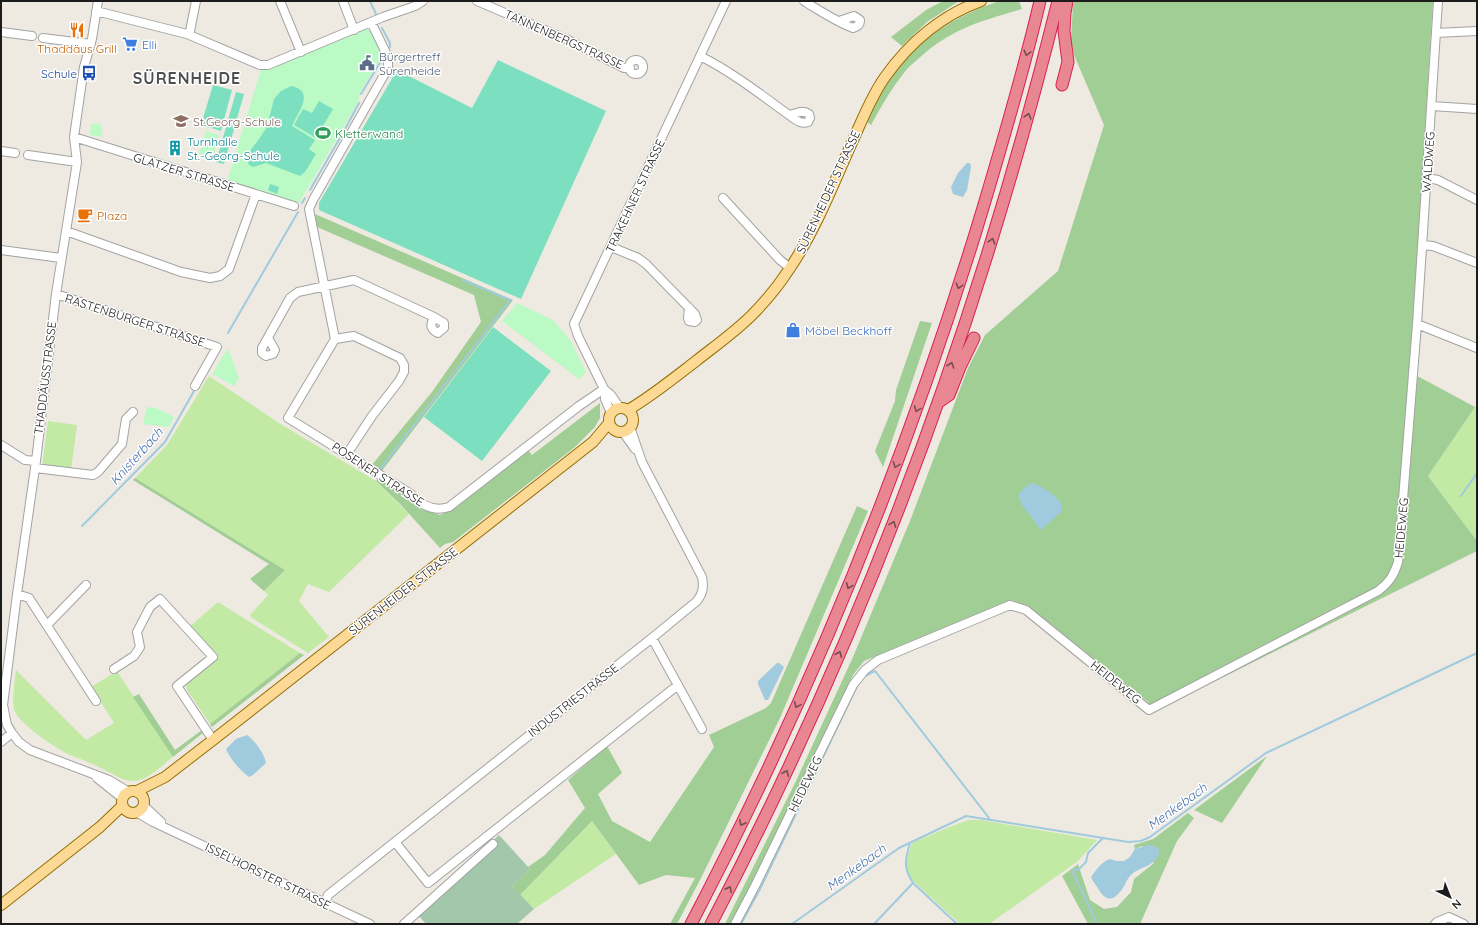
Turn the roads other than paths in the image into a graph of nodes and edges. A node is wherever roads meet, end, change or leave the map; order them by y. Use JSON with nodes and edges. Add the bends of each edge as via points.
{"nodes":[{"id":1,"x":98,"y":1,"type":"edge"},
{"id":2,"x":196,"y":1,"type":"edge"},
{"id":3,"x":280,"y":1,"type":"edge"},
{"id":4,"x":343,"y":1,"type":"edge"},
{"id":5,"x":423,"y":1,"type":"edge"},
{"id":6,"x":477,"y":1,"type":"edge"},
{"id":7,"x":726,"y":1,"type":"edge"},
{"id":8,"x":804,"y":1,"type":"edge"},
{"id":9,"x":981,"y":1,"type":"edge"},
{"id":10,"x":1032,"y":1,"type":"edge"},
{"id":11,"x":1040,"y":1,"type":"edge"},
{"id":12,"x":1058,"y":1,"type":"edge"},
{"id":13,"x":1067,"y":1,"type":"edge"},
{"id":14,"x":1438,"y":1,"type":"edge"},
{"id":15,"x":96,"y":11,"type":"junction"},
{"id":16,"x":1037,"y":16,"type":"junction"},
{"id":17,"x":839,"y":21,"type":"dead end"},
{"id":18,"x":371,"y":22,"type":"junction"},
{"id":19,"x":354,"y":30,"type":"junction"},
{"id":20,"x":1477,"y":31,"type":"edge"},
{"id":21,"x":1,"y":32,"type":"edge"},
{"id":22,"x":1436,"y":33,"type":"junction"},
{"id":23,"x":187,"y":34,"type":"junction"},
{"id":24,"x":32,"y":36,"type":"dead end"},
{"id":25,"x":43,"y":38,"type":"dead end"},
{"id":26,"x":91,"y":44,"type":"junction"},
{"id":27,"x":301,"y":52,"type":"junction"},
{"id":28,"x":700,"y":56,"type":"junction"},
{"id":29,"x":630,"y":68,"type":"dead end"},
{"id":30,"x":1062,"y":85,"type":"dead end"},
{"id":31,"x":1432,"y":106,"type":"junction"},
{"id":32,"x":1477,"y":109,"type":"edge"},
{"id":33,"x":789,"y":115,"type":"dead end"},
{"id":34,"x":74,"y":137,"type":"junction"},
{"id":35,"x":1,"y":151,"type":"edge"},
{"id":36,"x":15,"y":153,"type":"dead end"},
{"id":37,"x":28,"y":155,"type":"dead end"},
{"id":38,"x":77,"y":162,"type":"junction"},
{"id":39,"x":1427,"y":178,"type":"junction"},
{"id":40,"x":256,"y":194,"type":"junction"},
{"id":41,"x":723,"y":198,"type":"dead end"},
{"id":42,"x":1477,"y":200,"type":"edge"},
{"id":43,"x":294,"y":206,"type":"dead end"},
{"id":44,"x":66,"y":231,"type":"junction"},
{"id":45,"x":1423,"y":245,"type":"junction"},
{"id":46,"x":611,"y":247,"type":"junction"},
{"id":47,"x":1,"y":250,"type":"edge"},
{"id":48,"x":61,"y":258,"type":"junction"},
{"id":49,"x":1477,"y":263,"type":"edge"},
{"id":50,"x":790,"y":268,"type":"junction"},
{"id":51,"x":325,"y":286,"type":"junction"},
{"id":52,"x":56,"y":294,"type":"junction"},
{"id":53,"x":689,"y":308,"type":"dead end"},
{"id":54,"x":434,"y":317,"type":"dead end"},
{"id":55,"x":1417,"y":324,"type":"junction"},
{"id":56,"x":268,"y":338,"type":"dead end"},
{"id":57,"x":974,"y":338,"type":"dead end"},
{"id":58,"x":335,"y":339,"type":"junction"},
{"id":59,"x":1477,"y":348,"type":"edge"},
{"id":60,"x":195,"y":386,"type":"dead end"},
{"id":61,"x":605,"y":390,"type":"junction"},
{"id":62,"x":939,"y":402,"type":"junction"},
{"id":63,"x":133,"y":412,"type":"dead end"},
{"id":64,"x":621,"y":420,"type":"junction"},
{"id":65,"x":1,"y":445,"type":"edge"},
{"id":66,"x":348,"y":454,"type":"junction"},
{"id":67,"x":35,"y":464,"type":"junction"},
{"id":68,"x":86,"y":585,"type":"dead end"},
{"id":69,"x":17,"y":594,"type":"junction"},
{"id":70,"x":46,"y":625,"type":"junction"},
{"id":71,"x":652,"y":638,"type":"junction"},
{"id":72,"x":114,"y":669,"type":"dead end"},
{"id":73,"x":4,"y":680,"type":"edge"},
{"id":74,"x":678,"y":685,"type":"junction"},
{"id":75,"x":96,"y":701,"type":"dead end"},
{"id":76,"x":702,"y":729,"type":"dead end"},
{"id":77,"x":12,"y":734,"type":"junction"},
{"id":78,"x":213,"y":740,"type":"junction"},
{"id":79,"x":1,"y":742,"type":"edge"},
{"id":80,"x":133,"y":802,"type":"junction"},
{"id":81,"x":394,"y":842,"type":"junction"},
{"id":82,"x":493,"y":844,"type":"dead end"},
{"id":83,"x":324,"y":903,"type":"junction"},
{"id":84,"x":1,"y":906,"type":"edge"},
{"id":85,"x":370,"y":924,"type":"edge"},
{"id":86,"x":404,"y":924,"type":"edge"},
{"id":87,"x":691,"y":924,"type":"edge"},
{"id":88,"x":711,"y":924,"type":"edge"},
{"id":89,"x":735,"y":924,"type":"edge"},
{"id":90,"x":1435,"y":924,"type":"edge"},
{"id":91,"x":1464,"y":924,"type":"edge"}],
"edges":[{"from":1,"to":15,"type":"street","name":"THADDÄUSSTRASSE"},
{"from":2,"to":23,"type":"street","via":[[190,31]]},
{"from":3,"to":27,"type":"street"},
{"from":4,"to":19,"type":"street"},
{"from":5,"to":18,"type":"street"},
{"from":6,"to":29,"type":"street","name":"TANNENBERGSTRASSE","via":[[566,39],[624,68]]},
{"from":7,"to":28,"type":"street","name":"TRAKEHNER STRASSE"},
{"from":8,"to":17,"type":"street"},
{"from":9,"to":50,"type":"main road","name":"SÜRENHEIDER STRASSE","via":[[957,11],[932,28],[909,49],[885,77],[867,109],[820,215]]},
{"from":10,"to":16,"type":"highway"},
{"from":11,"to":16,"type":"highway"},
{"from":62,"to":12,"type":"highway","one_way":true,"via":[[1011,177]]},
{"from":13,"to":30,"type":"highway","via":[[1064,31],[1068,62]]},
{"from":14,"to":22,"type":"street","name":"WALDWEG"},
{"from":15,"to":23,"type":"street"},
{"from":15,"to":26,"type":"street","name":"THADDÄUSSTRASSE"},
{"from":16,"to":87,"type":"highway","one_way":true,"via":[[958,290],[910,428],[820,655],[768,769]]},
{"from":18,"to":19,"type":"street"},
{"from":18,"to":51,"type":"street","via":[[388,57],[388,68],[309,209]]},
{"from":19,"to":27,"type":"street"},
{"from":20,"to":22,"type":"street"},
{"from":21,"to":24,"type":"street"},
{"from":22,"to":31,"type":"street","name":"WALDWEG"},
{"from":23,"to":27,"type":"street","via":[[260,65],[268,65]]},
{"from":25,"to":26,"type":"street"},
{"from":26,"to":34,"type":"street","name":"THADDÄUSSTRASSE","via":[[84,67]]},
{"from":28,"to":33,"type":"street","via":[[735,76]]},
{"from":28,"to":46,"type":"street","name":"TRAKEHNER STRASSE"},
{"from":31,"to":32,"type":"street"},
{"from":31,"to":39,"type":"street","name":"WALDWEG"},
{"from":34,"to":38,"type":"street","name":"THADDÄUSSTRASSE"},
{"from":34,"to":40,"type":"street","name":"GLATZER STRASSE"},
{"from":35,"to":36,"type":"street"},
{"from":37,"to":38,"type":"street"},
{"from":38,"to":44,"type":"street","name":"THADDÄUSSTRASSE"},
{"from":39,"to":42,"type":"street","via":[[1438,180]]},
{"from":39,"to":45,"type":"street","name":"WALDWEG"},
{"from":40,"to":43,"type":"street","name":"GLATZER STRASSE"},
{"from":40,"to":44,"type":"street","via":[[229,269],[220,276],[210,278],[181,272]]},
{"from":41,"to":50,"type":"street"},
{"from":44,"to":48,"type":"street","name":"THADDÄUSSTRASSE"},
{"from":45,"to":49,"type":"street","via":[[1433,246]]},
{"from":45,"to":55,"type":"street","name":"WALDWEG"},
{"from":46,"to":53,"type":"street","via":[[646,264]]},
{"from":46,"to":61,"type":"street","name":"TRAKEHNER STRASSE","via":[[574,324]]},
{"from":47,"to":48,"type":"street"},
{"from":48,"to":52,"type":"street","name":"THADDÄUSSTRASSE"},
{"from":50,"to":64,"type":"main road","name":"SÜRENHEIDER STRASSE","via":[[752,315]]},
{"from":51,"to":54,"type":"street","via":[[354,280]]},
{"from":51,"to":56,"type":"street","via":[[298,292],[290,298]]},
{"from":51,"to":58,"type":"street"},
{"from":52,"to":60,"type":"street","name":"RASTENBURGER STRASSE","via":[[217,348]]},
{"from":52,"to":67,"type":"street","name":"THADDÄUSSTRASSE"},
{"from":55,"to":59,"type":"street"},
{"from":55,"to":89,"type":"street","name":"HEIDEWEG","via":[[1398,562],[1394,574],[1386,585],[1149,710],[1026,610],[1010,605],[878,660],[865,670],[853,685],[756,886]]},
{"from":57,"to":62,"type":"highway","via":[[949,394]]},
{"from":58,"to":66,"type":"street","name":"POSENER STRASSE","via":[[288,418]]},
{"from":58,"to":66,"type":"street","via":[[354,336],[400,358],[404,365],[404,372],[399,380]]},
{"from":61,"to":64,"type":"street","name":"TRAKEHNER STRASSE","via":[[605,399]]},
{"from":61,"to":66,"type":"street","name":"POSENER STRASSE","via":[[578,406],[441,510],[422,504],[411,494]]},
{"from":88,"to":62,"type":"highway","one_way":true,"via":[[786,774],[836,663]]},
{"from":63,"to":67,"type":"street","via":[[126,418],[122,444],[93,475]]},
{"from":64,"to":71,"type":"street","name":"INDUSTRIESTRASSE","via":[[702,577],[704,586],[697,601]]},
{"from":64,"to":78,"type":"main road","name":"SÜRENHEIDER STRASSE"},
{"from":65,"to":67,"type":"street"},
{"from":67,"to":69,"type":"street","name":"THADDÄUSSTRASSE"},
{"from":68,"to":70,"type":"street"},
{"from":69,"to":70,"type":"street","via":[[29,598]]},
{"from":69,"to":73,"type":"street","name":"THADDÄUSSTRASSE"},
{"from":70,"to":75,"type":"street"},
{"from":71,"to":74,"type":"street"},
{"from":71,"to":81,"type":"street","name":"INDUSTRIESTRASSE"},
{"from":72,"to":78,"type":"street","via":[[134,656],[140,647],[137,632],[141,622],[150,607],[160,599],[213,657],[177,686]]},
{"from":73,"to":77,"type":"street","name":"THADDÄUSSTRASSE","via":[[4,710]]},
{"from":74,"to":76,"type":"street"},
{"from":74,"to":81,"type":"street","via":[[428,883]]},
{"from":77,"to":79,"type":"street"},
{"from":77,"to":80,"type":"street","name":"THADDÄUSSTRASSE","via":[[30,750],[109,780]]},
{"from":78,"to":80,"type":"main road","name":"SÜRENHEIDER STRASSE"},
{"from":80,"to":83,"type":"street","name":"ISSELHORSTER STRASSE","via":[[153,822]]},
{"from":80,"to":84,"type":"main road","name":"SÜRENHEIDER STRASSE"},
{"from":81,"to":83,"type":"street","name":"INDUSTRIESTRASSE","via":[[328,895]]},
{"from":82,"to":86,"type":"street"},
{"from":83,"to":85,"type":"street","name":"ISSELHORSTER STRASSE"},
{"from":90,"to":91,"type":"street","via":[[1449,917]]}]}
